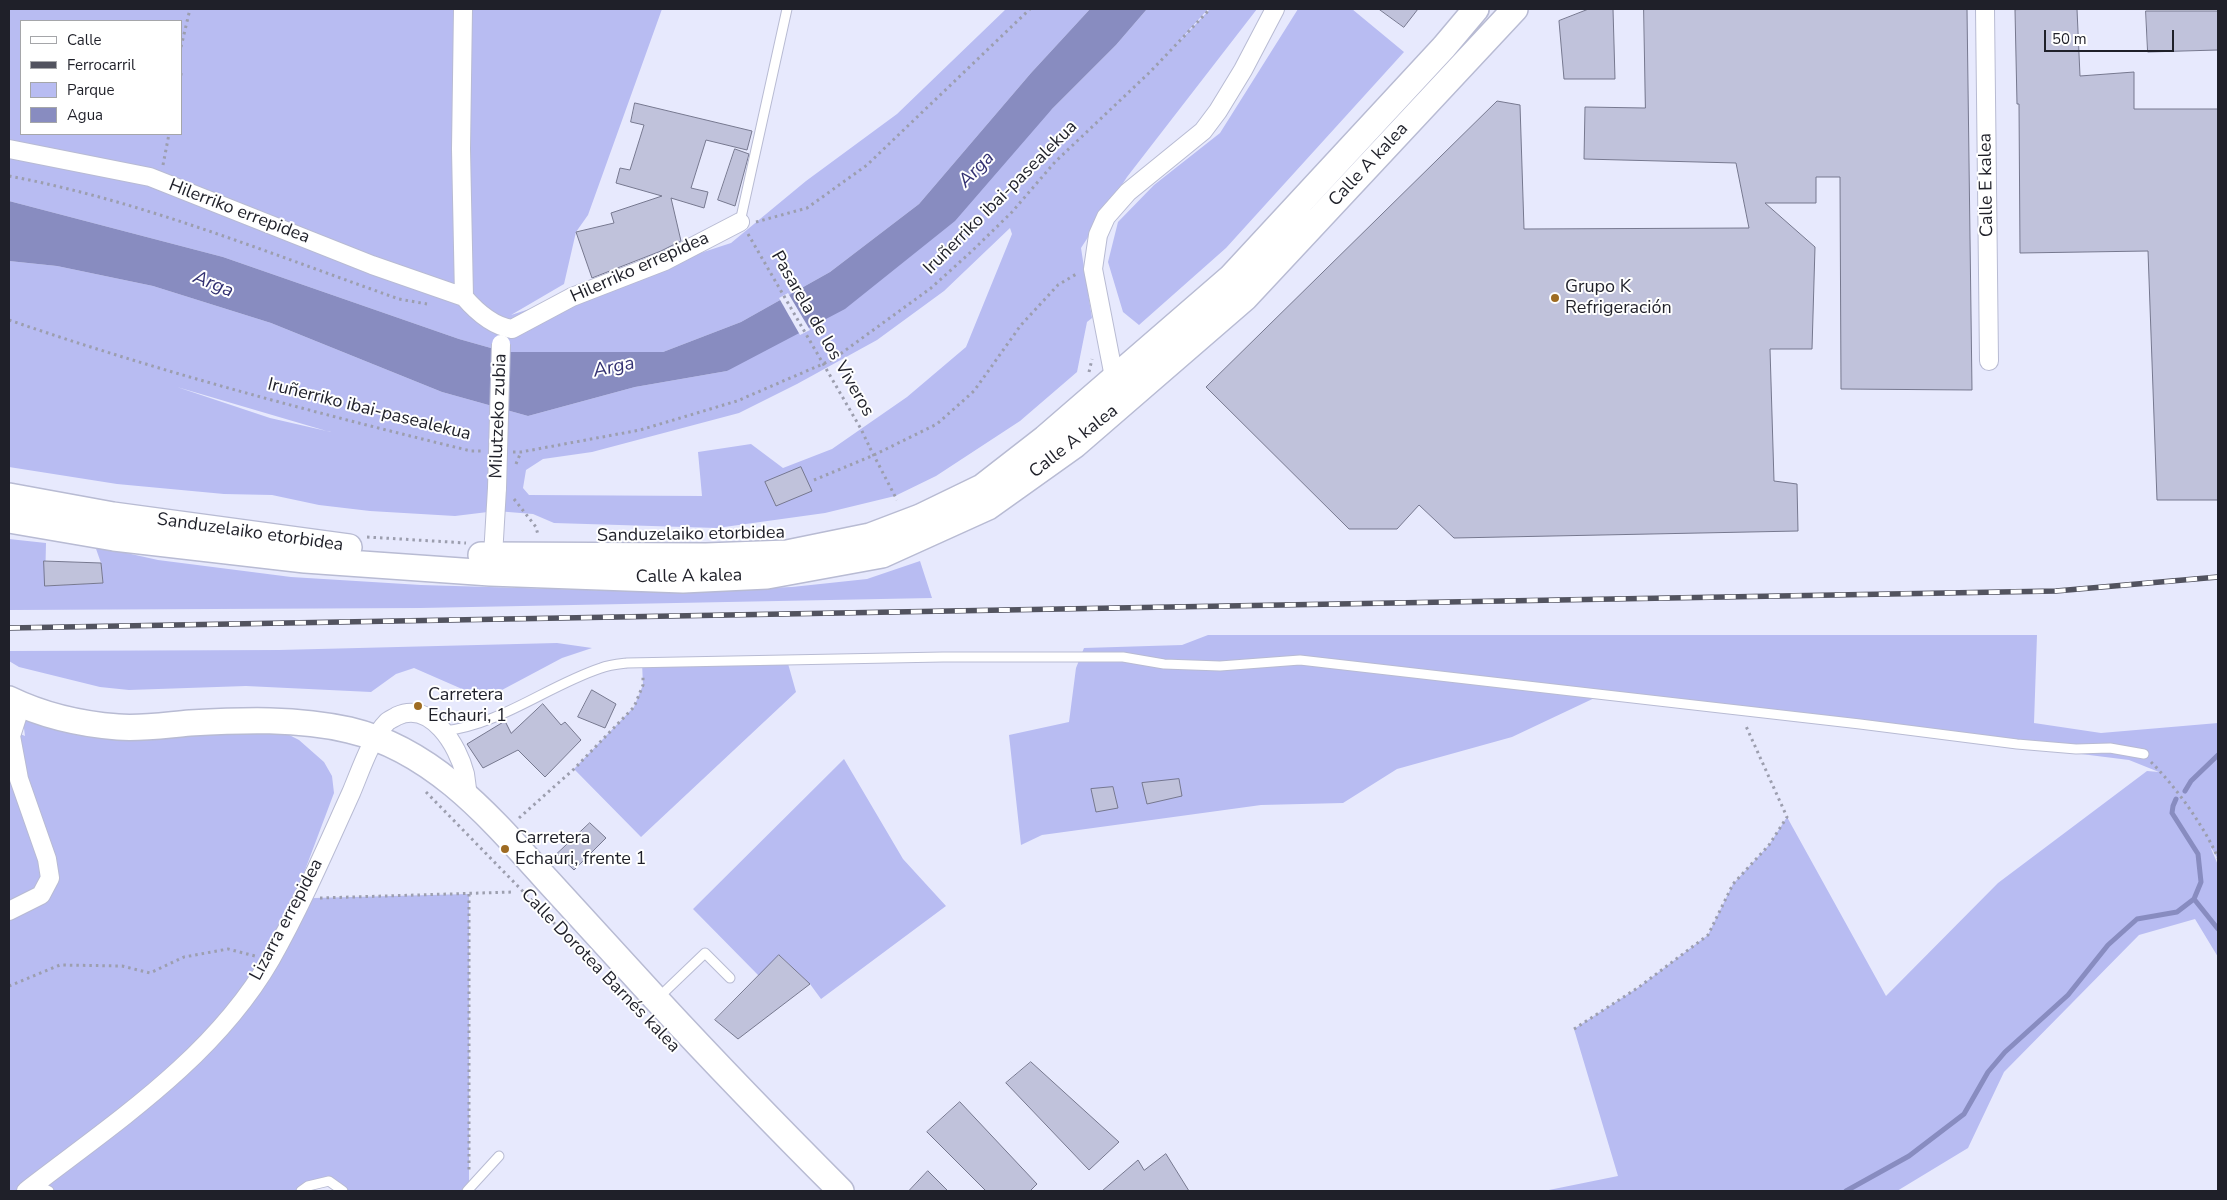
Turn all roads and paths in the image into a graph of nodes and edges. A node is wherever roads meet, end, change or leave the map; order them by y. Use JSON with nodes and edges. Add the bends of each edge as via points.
{"nodes":[{"id":1,"x":190,"y":9,"type":"edge"},
{"id":2,"x":463,"y":9,"type":"edge"},
{"id":3,"x":787,"y":9,"type":"edge"},
{"id":4,"x":1030,"y":9,"type":"edge"},
{"id":5,"x":1210,"y":9,"type":"edge"},
{"id":6,"x":1275,"y":9,"type":"edge"},
{"id":7,"x":1476,"y":9,"type":"edge"},
{"id":8,"x":1515,"y":9,"type":"edge"},
{"id":9,"x":1984,"y":9,"type":"edge"},
{"id":10,"x":182,"y":42,"type":"edge"},
{"id":11,"x":170,"y":135,"type":"edge"},
{"id":12,"x":9,"y":149,"type":"edge"},
{"id":13,"x":9,"y":176,"type":"edge"},
{"id":14,"x":160,"y":181,"type":"junction"},
{"id":15,"x":744,"y":228,"type":"junction"},
{"id":16,"x":1093,"y":269,"type":"junction"},
{"id":17,"x":464,"y":296,"type":"junction"},
{"id":18,"x":435,"y":306,"type":"dead end"},
{"id":19,"x":9,"y":320,"type":"edge"},
{"id":20,"x":501,"y":335,"type":"junction"},
{"id":21,"x":1989,"y":361,"type":"dead end"},
{"id":22,"x":1114,"y":377,"type":"junction"},
{"id":23,"x":490,"y":451,"type":"dead end"},
{"id":24,"x":509,"y":452,"type":"dead end"},
{"id":25,"x":521,"y":452,"type":"junction"},
{"id":26,"x":874,"y":455,"type":"junction"},
{"id":27,"x":515,"y":467,"type":"dead end"},
{"id":28,"x":814,"y":480,"type":"dead end"},
{"id":29,"x":9,"y":496,"type":"edge"},
{"id":30,"x":513,"y":497,"type":"dead end"},
{"id":31,"x":897,"y":500,"type":"dead end"},
{"id":32,"x":9,"y":504,"type":"edge"},
{"id":33,"x":80,"y":509,"type":"junction"},
{"id":34,"x":9,"y":520,"type":"edge"},
{"id":35,"x":531,"y":535,"type":"dead end"},
{"id":36,"x":449,"y":542,"type":"dead end"},
{"id":37,"x":493,"y":555,"type":"junction"},
{"id":38,"x":642,"y":663,"type":"junction"},
{"id":39,"x":15,"y":702,"type":"edge"},
{"id":40,"x":1738,"y":710,"type":"junction"},
{"id":41,"x":444,"y":731,"type":"junction"},
{"id":42,"x":376,"y":739,"type":"junction"},
{"id":43,"x":2144,"y":754,"type":"joint"},
{"id":44,"x":425,"y":791,"type":"dead end"},
{"id":45,"x":468,"y":797,"type":"junction"},
{"id":46,"x":505,"y":833,"type":"junction"},
{"id":47,"x":2218,"y":858,"type":"edge"},
{"id":48,"x":513,"y":892,"type":"dead end"},
{"id":49,"x":469,"y":894,"type":"junction"},
{"id":50,"x":314,"y":898,"type":"dead end"},
{"id":51,"x":9,"y":910,"type":"edge"},
{"id":52,"x":270,"y":960,"type":"junction"},
{"id":53,"x":589,"y":960,"type":"dead end"},
{"id":54,"x":730,"y":978,"type":"dead end"},
{"id":55,"x":9,"y":986,"type":"edge"},
{"id":56,"x":656,"y":999,"type":"junction"},
{"id":57,"x":1574,"y":1029,"type":"dead end"},
{"id":58,"x":499,"y":1156,"type":"dead end"},
{"id":59,"x":37,"y":1189,"type":"edge"},
{"id":60,"x":468,"y":1190,"type":"edge"},
{"id":61,"x":301,"y":1191,"type":"edge"},
{"id":62,"x":343,"y":1191,"type":"edge"},
{"id":63,"x":841,"y":1191,"type":"edge"}],
"edges":[{"from":1,"to":10,"type":"path"},
{"from":2,"to":17,"type":"street"},
{"from":3,"to":15,"type":"lane"},
{"from":4,"to":15,"type":"path","via":[[868,165],[806,208]]},
{"from":5,"to":25,"type":"path","name":"Iruñerriko ibai-pasealekua","via":[[1150,72],[1055,162],[1012,212],[972,251],[931,288],[832,360],[737,401],[640,430]]},
{"from":6,"to":16,"type":"street","via":[[1243,70],[1203,131],[1128,192],[1106,217],[1098,235]]},
{"from":7,"to":22,"type":"main road","name":"Calle A kalea","via":[[1231,277]]},
{"from":8,"to":37,"type":"main road","name":"Calle A kalea","via":[[1245,298],[1075,445],[988,507],[882,555],[767,576],[683,580]]},
{"from":9,"to":21,"type":"street","name":"Calle E kalea"},
{"from":11,"to":14,"type":"path"},
{"from":12,"to":14,"type":"street","name":"Hilerriko errepidea"},
{"from":13,"to":18,"type":"path","via":[[44,182],[141,209],[399,298]]},
{"from":14,"to":17,"type":"street","name":"Hilerriko errepidea","via":[[372,265]]},
{"from":15,"to":20,"type":"street","name":"Hilerriko errepidea","via":[[572,297]]},
{"from":15,"to":26,"type":"path","name":"Pasarela de los Viveros","bridge":true},
{"from":16,"to":22,"type":"street"},
{"from":16,"to":26,"type":"path","via":[[1084,270],[1058,285],[1021,325],[974,390],[937,424]]},
{"from":17,"to":20,"type":"street","name":"Hilerriko errepidea"},
{"from":19,"to":23,"type":"path","name":"Iruñerriko ibai-pasealekua","via":[[239,391],[471,451]]},
{"from":20,"to":37,"type":"street","name":"Milutzeko zubia","bridge":true},
{"from":22,"to":37,"type":"main road","name":"Calle A kalea","via":[[1045,438],[982,487],[920,518],[870,536],[787,553]]},
{"from":24,"to":25,"type":"path","name":"Iruñerriko ibai-pasealekua"},
{"from":25,"to":27,"type":"path"},
{"from":26,"to":28,"type":"path"},
{"from":26,"to":31,"type":"path","name":"Pasarela de los Viveros"},
{"from":29,"to":33,"type":"main road","name":"Sanduzelaiko etorbidea"},
{"from":30,"to":35,"type":"path","via":[[539,536]]},
{"from":32,"to":33,"type":"main road","via":[[28,508]]},
{"from":33,"to":37,"type":"main road","name":"Sanduzelaiko etorbidea","via":[[343,547]]},
{"from":34,"to":37,"type":"main road","name":"Sanduzelaiko etorbidea","via":[[114,538],[295,559]]},
{"from":36,"to":37,"type":"path","via":[[481,541]]},
{"from":38,"to":40,"type":"lane","via":[[1123,657],[1164,664],[1220,666],[1300,660]]},
{"from":38,"to":41,"type":"lane","via":[[602,667],[498,717]]},
{"from":38,"to":46,"type":"path","via":[[643,685],[634,707]]},
{"from":39,"to":42,"type":"main road","via":[[45,715],[121,728],[260,720],[349,730]]},
{"from":39,"to":51,"type":"street","via":[[11,736],[19,779],[48,859],[50,878],[41,894]]},
{"from":40,"to":43,"type":"lane","via":[[2017,744],[2110,748]]},
{"from":40,"to":57,"type":"path","via":[[1787,817],[1769,845],[1733,884],[1708,935],[1639,987]]},
{"from":41,"to":42,"type":"street","name":"Lizarra errepidea","via":[[423,715],[407,713],[387,722]]},
{"from":41,"to":45,"type":"street","name":"Lizarra errepidea","via":[[465,773]]},
{"from":42,"to":45,"type":"main road","via":[[413,756],[447,778]]},
{"from":42,"to":52,"type":"street","name":"Lizarra errepidea","via":[[308,887]]},
{"from":43,"to":47,"type":"path","via":[[2195,819]]},
{"from":44,"to":53,"type":"path","name":"Calle Dorotea Barnés kalea"},
{"from":45,"to":46,"type":"main road","name":"Calle Dorotea Barnés kalea"},
{"from":46,"to":56,"type":"main road","name":"Calle Dorotea Barnés kalea"},
{"from":48,"to":49,"type":"path"},
{"from":49,"to":50,"type":"path"},
{"from":49,"to":60,"type":"path"},
{"from":52,"to":55,"type":"path","via":[[228,949],[184,958],[150,973],[122,966],[60,965]]},
{"from":52,"to":59,"type":"street","name":"Lizarra errepidea","via":[[206,1044]]},
{"from":54,"to":56,"type":"lane","via":[[705,953]]},
{"from":56,"to":63,"type":"main road","name":"Calle Dorotea Barnés kalea"},
{"from":58,"to":60,"type":"lane"},
{"from":61,"to":62,"type":"lane","via":[[329,1181]]}]}
